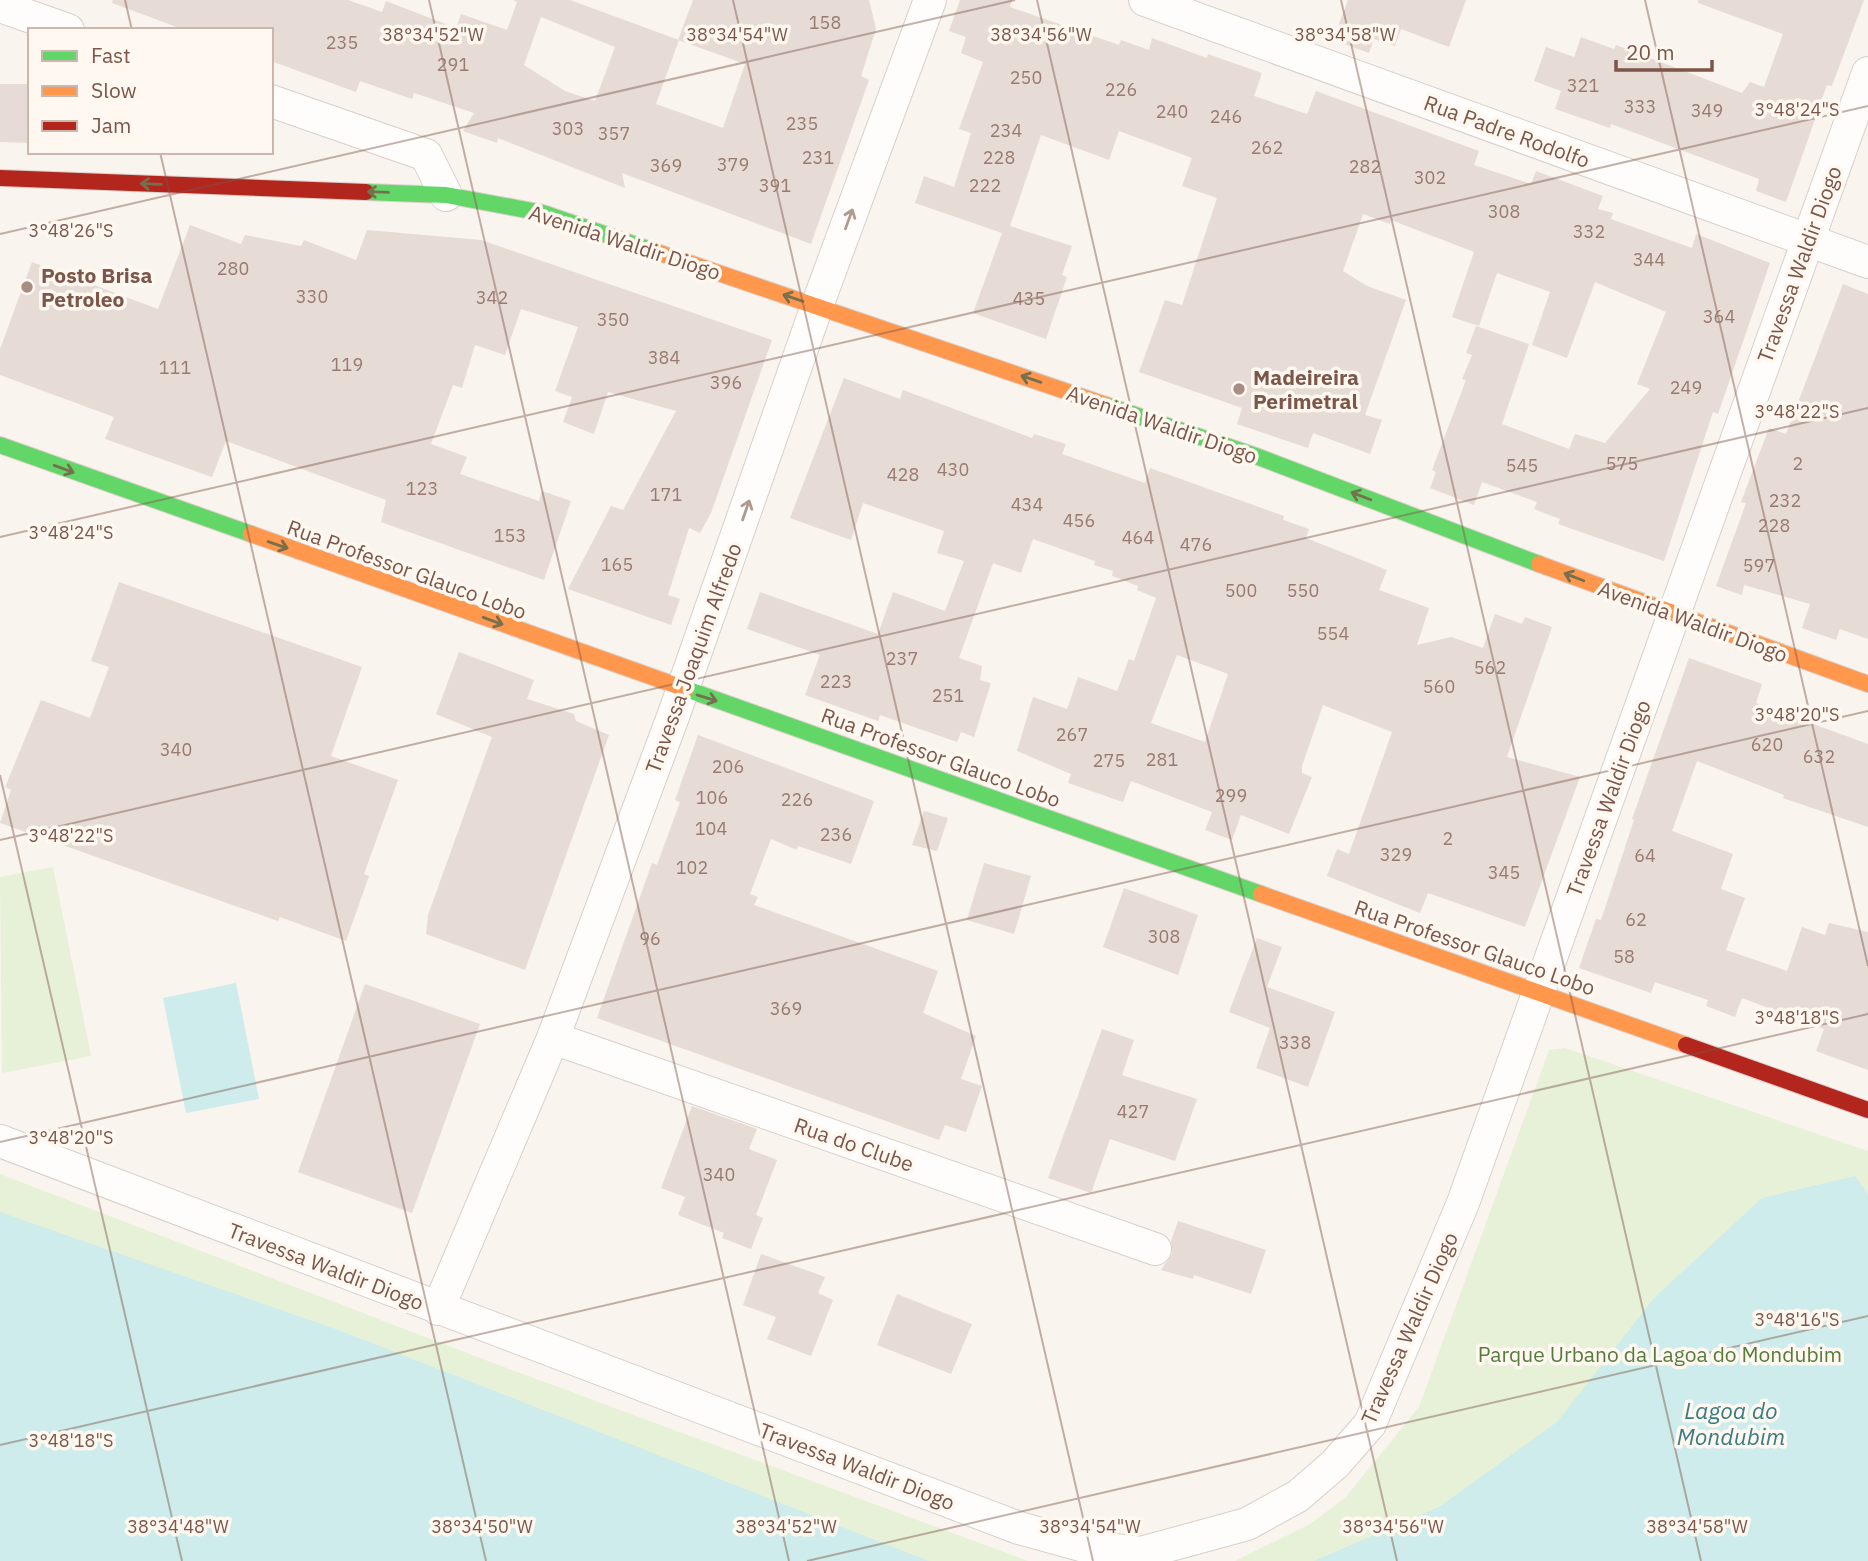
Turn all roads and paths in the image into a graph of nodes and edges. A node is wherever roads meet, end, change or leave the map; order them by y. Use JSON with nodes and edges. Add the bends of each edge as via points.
{"nodes":[{"id":1,"x":930,"y":0,"type":"edge"},
{"id":2,"x":1145,"y":0,"type":"edge"},
{"id":3,"x":0,"y":6,"type":"edge"},
{"id":4,"x":62,"y":28,"type":"edge"},
{"id":5,"x":1868,"y":73,"type":"edge"},
{"id":6,"x":273,"y":102,"type":"edge"},
{"id":7,"x":0,"y":178,"type":"edge"},
{"id":8,"x":446,"y":195,"type":"junction"},
{"id":9,"x":1807,"y":241,"type":"junction"},
{"id":10,"x":1868,"y":262,"type":"edge"},
{"id":11,"x":817,"y":306,"type":"junction"},
{"id":12,"x":0,"y":445,"type":"edge"},
{"id":13,"x":1674,"y":615,"type":"junction"},
{"id":14,"x":1868,"y":684,"type":"edge"},
{"id":15,"x":682,"y":690,"type":"junction"},
{"id":16,"x":1538,"y":991,"type":"junction"},
{"id":17,"x":553,"y":1038,"type":"junction"},
{"id":18,"x":1868,"y":1110,"type":"edge"},
{"id":19,"x":0,"y":1140,"type":"edge"},
{"id":20,"x":1155,"y":1249,"type":"dead end"},
{"id":21,"x":438,"y":1309,"type":"junction"}],
"edges":[{"from":11,"to":1,"type":"street","name":"Travessa Joaquim Alfredo","one_way":true},
{"from":2,"to":9,"type":"street","name":"Rua Padre Rodolfo"},
{"from":3,"to":4,"type":"street"},
{"from":5,"to":9,"type":"street","name":"Travessa Waldir Diogo"},
{"from":6,"to":8,"type":"street","via":[[426,155]]},
{"from":8,"to":7,"type":"main road","name":"Avenida Waldir Diogo","one_way":true},
{"from":11,"to":8,"type":"main road","name":"Avenida Waldir Diogo","one_way":true,"via":[[543,213]]},
{"from":9,"to":10,"type":"street","name":"Rua Padre Rodolfo"},
{"from":9,"to":13,"type":"street","name":"Travessa Waldir Diogo"},
{"from":13,"to":11,"type":"main road","name":"Avenida Waldir Diogo","one_way":true,"via":[[1256,456]]},
{"from":15,"to":11,"type":"street","name":"Travessa Joaquim Alfredo","one_way":true},
{"from":12,"to":15,"type":"main road","name":"Rua Professor Glauco Lobo","one_way":true},
{"from":13,"to":14,"type":"main road","name":"Avenida Waldir Diogo"},
{"from":13,"to":16,"type":"street","name":"Travessa Waldir Diogo"},
{"from":15,"to":16,"type":"main road","name":"Rua Professor Glauco Lobo","one_way":true},
{"from":15,"to":17,"type":"street","name":"Travessa Joaquim Alfredo"},
{"from":16,"to":18,"type":"main road","name":"Rua Professor Glauco Lobo"},
{"from":16,"to":21,"type":"street","name":"Travessa Waldir Diogo","via":[[1463,1203],[1370,1424],[1335,1464],[1298,1496],[1247,1524],[1195,1540],[1141,1553],[1088,1547],[1019,1528]]},
{"from":17,"to":20,"type":"street","name":"Rua do Clube"},
{"from":17,"to":21,"type":"street","name":"Travessa Joaquim Alfredo"},
{"from":19,"to":21,"type":"street","name":"Travessa Waldir Diogo"}]}
